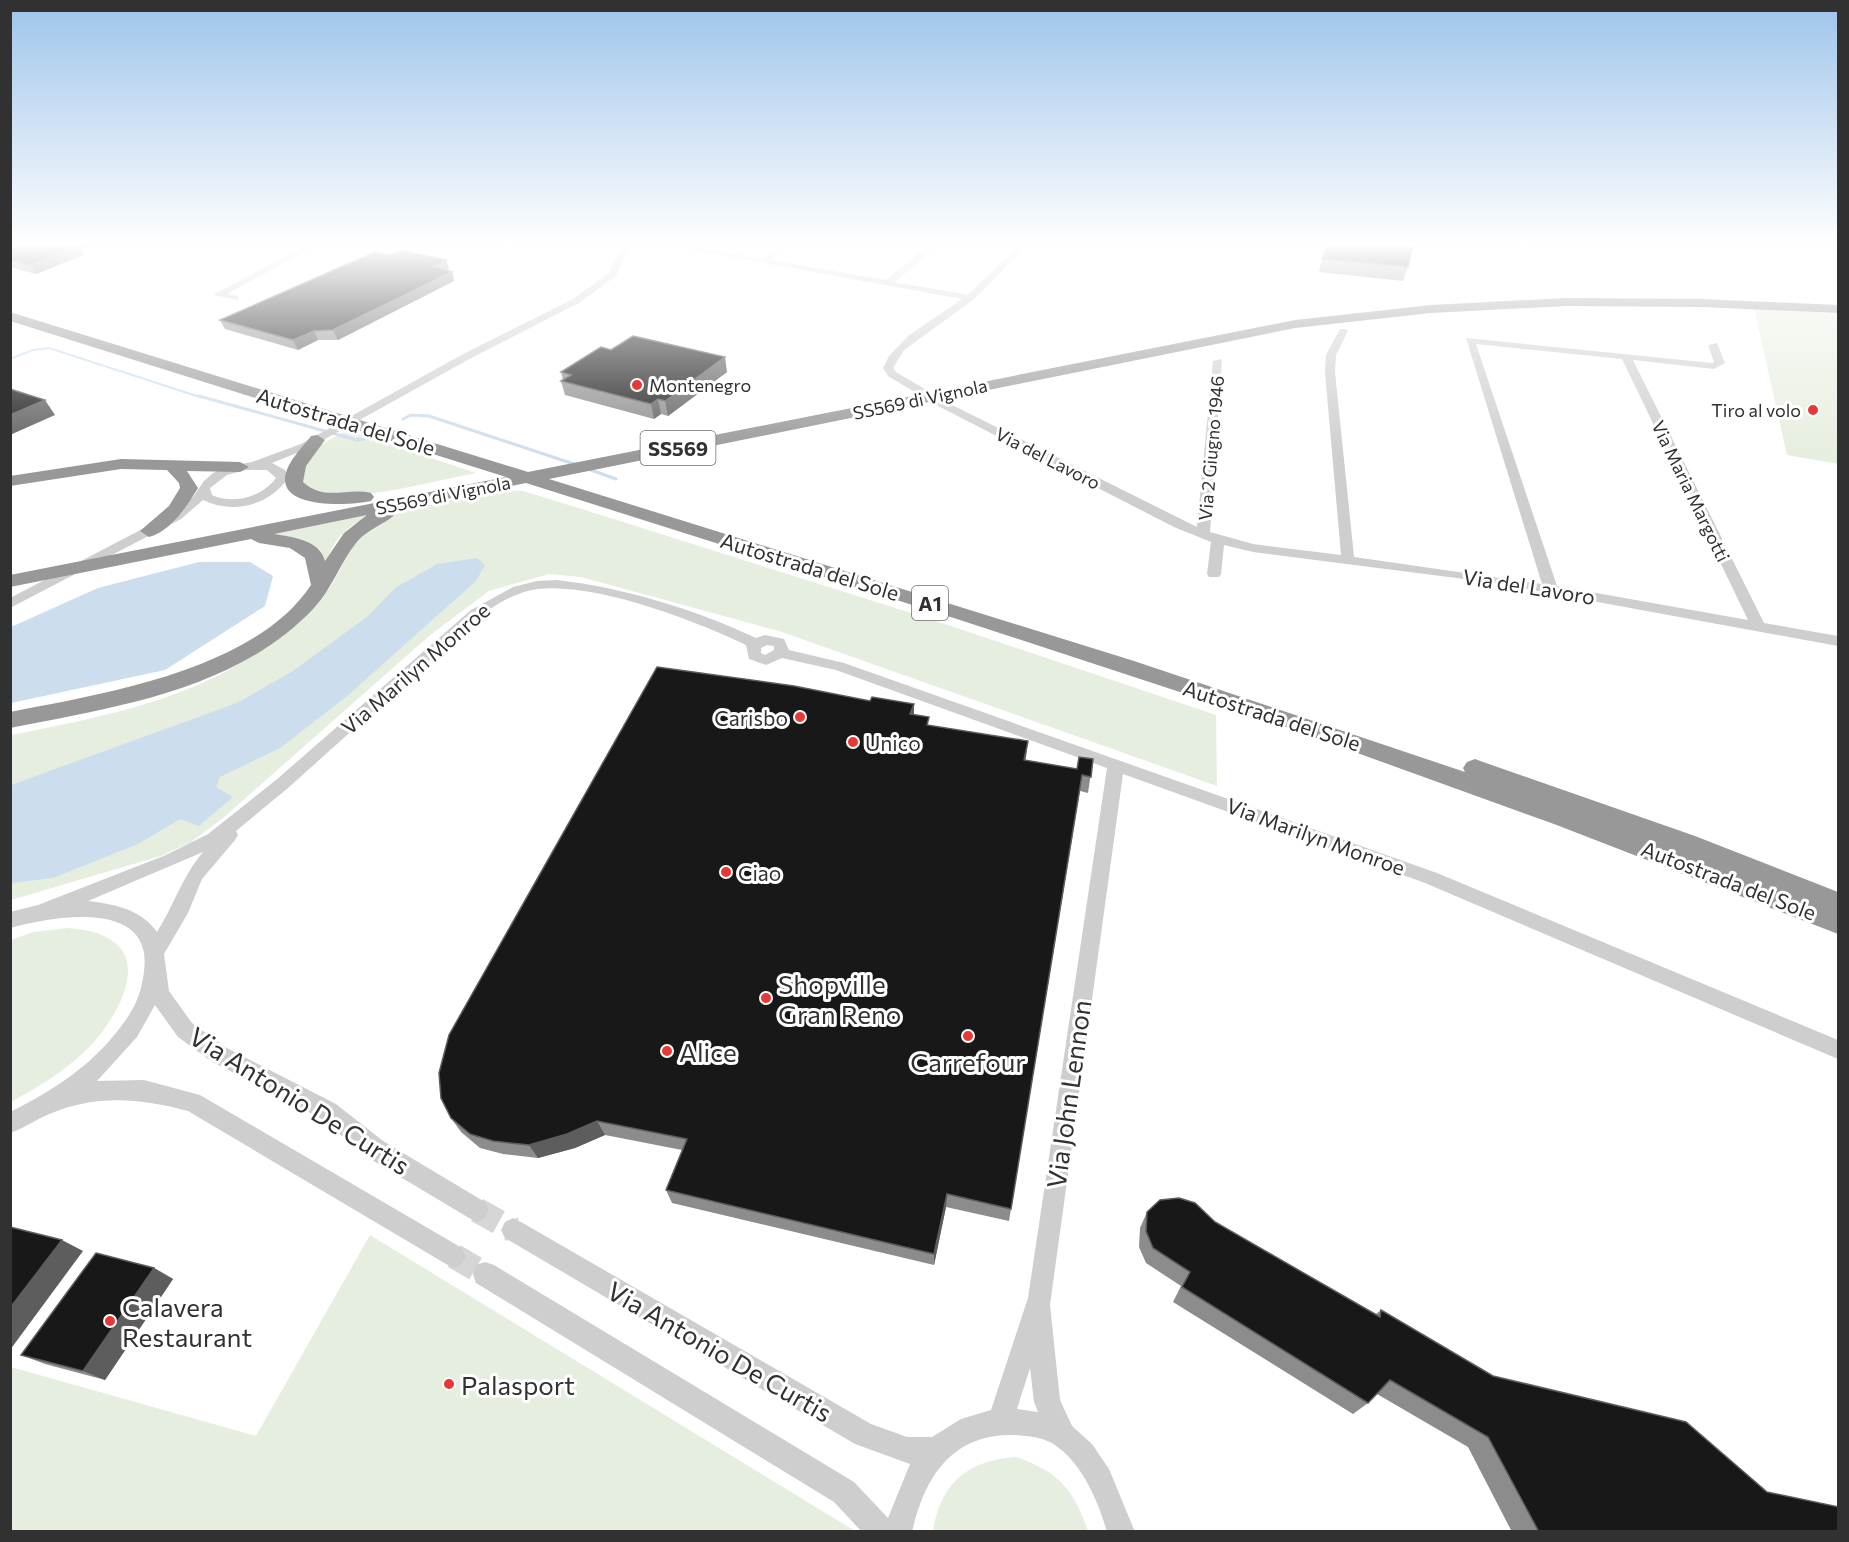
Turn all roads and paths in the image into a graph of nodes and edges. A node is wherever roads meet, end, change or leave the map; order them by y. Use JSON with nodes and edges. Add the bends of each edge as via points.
{"nodes":[{"id":1,"x":13,"y":317,"type":"edge"},
{"id":2,"x":39,"y":317,"type":"edge"},
{"id":3,"x":542,"y":317,"type":"edge"},
{"id":4,"x":935,"y":317,"type":"edge"},
{"id":5,"x":942,"y":317,"type":"edge"},
{"id":6,"x":1352,"y":317,"type":"edge"},
{"id":7,"x":1365,"y":317,"type":"edge"},
{"id":8,"x":1330,"y":322,"type":"junction"},
{"id":9,"x":931,"y":324,"type":"junction"},
{"id":10,"x":1713,"y":345,"type":"dead end"},
{"id":11,"x":1625,"y":355,"type":"junction"},
{"id":12,"x":1218,"y":361,"type":"dead end"},
{"id":13,"x":311,"y":443,"type":"junction"},
{"id":14,"x":596,"y":464,"type":"junction"},
{"id":15,"x":171,"y":465,"type":"junction"},
{"id":16,"x":248,"y":466,"type":"junction"},
{"id":17,"x":278,"y":470,"type":"junction"},
{"id":18,"x":10,"y":481,"type":"edge"},
{"id":19,"x":204,"y":488,"type":"junction"},
{"id":20,"x":424,"y":490,"type":"junction"},
{"id":21,"x":227,"y":503,"type":"junction"},
{"id":22,"x":177,"y":516,"type":"junction"},
{"id":23,"x":149,"y":531,"type":"junction"},
{"id":24,"x":1203,"y":534,"type":"junction"},
{"id":25,"x":1218,"y":540,"type":"junction"},
{"id":26,"x":197,"y":544,"type":"junction"},
{"id":27,"x":1348,"y":560,"type":"junction"},
{"id":28,"x":17,"y":574,"type":"edge"},
{"id":29,"x":1214,"y":574,"type":"dead end"},
{"id":30,"x":320,"y":584,"type":"junction"},
{"id":31,"x":1551,"y":589,"type":"junction"},
{"id":32,"x":10,"y":604,"type":"edge"},
{"id":33,"x":1758,"y":626,"type":"junction"},
{"id":34,"x":1839,"y":641,"type":"edge"},
{"id":35,"x":10,"y":720,"type":"edge"},
{"id":36,"x":1116,"y":764,"type":"junction"},
{"id":37,"x":265,"y":798,"type":"junction"},
{"id":38,"x":1839,"y":903,"type":"edge"},
{"id":39,"x":45,"y":910,"type":"junction"},
{"id":40,"x":13,"y":918,"type":"edge"},
{"id":41,"x":1839,"y":923,"type":"edge"},
{"id":42,"x":155,"y":959,"type":"junction"},
{"id":43,"x":1839,"y":1050,"type":"edge"},
{"id":44,"x":46,"y":1104,"type":"junction"},
{"id":45,"x":10,"y":1123,"type":"edge"},
{"id":46,"x":477,"y":1210,"type":"tunnel mouth"},
{"id":47,"x":513,"y":1230,"type":"tunnel mouth"},
{"id":48,"x":454,"y":1256,"type":"tunnel mouth"},
{"id":49,"x":484,"y":1274,"type":"tunnel mouth"},
{"id":50,"x":1040,"y":1298,"type":"junction"},
{"id":51,"x":1000,"y":1421,"type":"junction"},
{"id":52,"x":1063,"y":1436,"type":"junction"},
{"id":53,"x":935,"y":1452,"type":"junction"},
{"id":54,"x":1121,"y":1531,"type":"edge"},
{"id":55,"x":882,"y":1532,"type":"edge"},
{"id":56,"x":898,"y":1532,"type":"edge"}],
"edges":[{"from":1,"to":41,"type":"highway","name":"Autostrada del Sole","number":"A1","via":[[1287,719],[1645,848]]},
{"from":2,"to":38,"type":"highway","name":"Autostrada del Sole","number":"A1","via":[[1318,713],[1686,843]]},
{"from":3,"to":13,"type":"street"},
{"from":4,"to":9,"type":"street"},
{"from":5,"to":9,"type":"street"},
{"from":6,"to":8,"type":"highway","name":"SS569 di Vignola","number":"SS569"},
{"from":7,"to":8,"type":"highway","name":"SS569 di Vignola","number":"SS569"},
{"from":8,"to":14,"type":"highway","name":"SS569 di Vignola","number":"SS569","via":[[1229,336]]},
{"from":8,"to":20,"type":"highway","name":"SS569 di Vignola","number":"SS569"},
{"from":8,"to":27,"type":"street","via":[[1330,372]]},
{"from":9,"to":24,"type":"street","name":"Via del Lavoro","via":[[892,358],[888,368],[899,380]]},
{"from":10,"to":11,"type":"street","via":[[1720,363],[1714,366]]},
{"from":11,"to":31,"type":"street","via":[[1470,340]]},
{"from":11,"to":33,"type":"street","name":"Via Maria Margotti"},
{"from":12,"to":24,"type":"street","name":"Via 2 Giugno 1946"},
{"from":13,"to":16,"type":"street"},
{"from":13,"to":17,"type":"street"},
{"from":13,"to":20,"type":"highway","via":[[294,474],[294,484],[310,496],[350,500]]},
{"from":14,"to":26,"type":"highway","name":"SS569 di Vignola","number":"SS569"},
{"from":14,"to":30,"type":"highway","via":[[382,515],[353,532]]},
{"from":15,"to":16,"type":"highway"},
{"from":15,"to":18,"type":"highway","via":[[121,464]]},
{"from":15,"to":23,"type":"highway","via":[[188,481],[189,488],[176,509]]},
{"from":16,"to":17,"type":"street"},
{"from":16,"to":19,"type":"street","via":[[217,476]]},
{"from":17,"to":21,"type":"street","via":[[279,483],[267,492]]},
{"from":19,"to":21,"type":"street","via":[[211,501]]},
{"from":19,"to":22,"type":"street","via":[[198,499]]},
{"from":20,"to":28,"type":"highway","name":"SS569 di Vignola","number":"SS569"},
{"from":21,"to":22,"type":"street"},
{"from":22,"to":23,"type":"street"},
{"from":23,"to":32,"type":"street"},
{"from":24,"to":25,"type":"street","name":"Via del Lavoro"},
{"from":25,"to":27,"type":"street","name":"Via del Lavoro"},
{"from":25,"to":29,"type":"street"},
{"from":26,"to":28,"type":"highway","name":"SS569 di Vignola","number":"SS569"},
{"from":26,"to":30,"type":"highway","via":[[250,537],[296,543],[314,555]]},
{"from":27,"to":31,"type":"street","name":"Via del Lavoro"},
{"from":30,"to":35,"type":"highway","via":[[305,606],[263,640],[211,670],[165,686]]},
{"from":31,"to":33,"type":"street","name":"Via del Lavoro"},
{"from":33,"to":34,"type":"street","name":"Via del Lavoro"},
{"from":36,"to":37,"type":"street","name":"Via Marilyn Monroe","via":[[839,666],[781,653],[781,645],[775,641],[756,644],[703,620],[570,585],[538,585],[489,602]]},
{"from":36,"to":43,"type":"street","name":"Via Marilyn Monroe","via":[[1431,878]]},
{"from":36,"to":50,"type":"street","name":"Via John Lennon"},
{"from":37,"to":39,"type":"street","name":"Via Marilyn Monroe","via":[[214,839],[172,860]]},
{"from":37,"to":42,"type":"street","name":"Via Marilyn Monroe","via":[[194,875]]},
{"from":39,"to":40,"type":"street"},
{"from":39,"to":42,"type":"street","via":[[78,906],[107,909],[130,917],[146,932]]},
{"from":42,"to":44,"type":"street","name":"Via Marilyn Monroe","via":[[152,987],[126,1035],[84,1077]]},
{"from":42,"to":46,"type":"street","name":"Via Antonio De Curtis","via":[[159,994],[185,1030],[218,1054],[328,1111],[375,1149]]},
{"from":44,"to":45,"type":"street"},
{"from":44,"to":48,"type":"street","via":[[96,1091],[132,1090],[192,1102]]},
{"from":47,"to":53,"type":"street","name":"Via Antonio De Curtis","via":[[864,1436],[907,1450]]},
{"from":49,"to":55,"type":"street","via":[[844,1491]]},
{"from":50,"to":51,"type":"street","name":"Via John Lennon"},
{"from":50,"to":52,"type":"street","via":[[1047,1402]]},
{"from":51,"to":52,"type":"street","via":[[1036,1423]]},
{"from":51,"to":53,"type":"street","via":[[981,1423],[957,1434]]},
{"from":52,"to":54,"type":"street","via":[[1089,1462],[1108,1495]]},
{"from":53,"to":56,"type":"street","via":[[916,1478],[902,1510]]}]}
